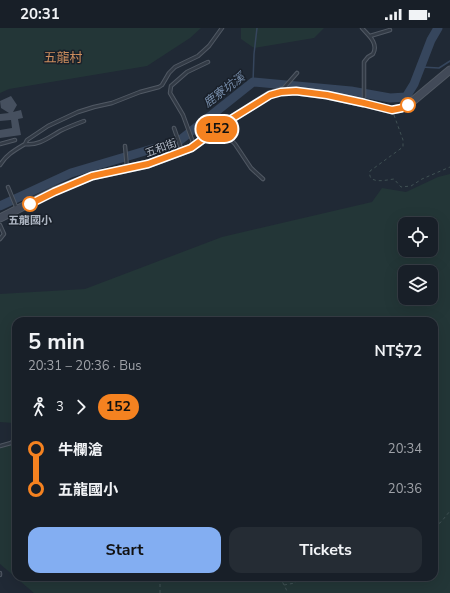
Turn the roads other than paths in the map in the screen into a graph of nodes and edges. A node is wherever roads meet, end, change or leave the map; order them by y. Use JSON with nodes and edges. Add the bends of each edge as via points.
{"nodes":[{"id":1,"x":222,"y":28,"type":"edge"},
{"id":2,"x":362,"y":28,"type":"edge"},
{"id":3,"x":390,"y":30,"type":"dead end"},
{"id":4,"x":370,"y":36,"type":"junction"},
{"id":5,"x":208,"y":62,"type":"dead end"},
{"id":6,"x":450,"y":70,"type":"edge"},
{"id":7,"x":297,"y":72,"type":"dead end"},
{"id":8,"x":281,"y":92,"type":"junction"},
{"id":9,"x":364,"y":103,"type":"junction"},
{"id":10,"x":84,"y":121,"type":"dead end"},
{"id":11,"x":174,"y":128,"type":"dead end"},
{"id":12,"x":219,"y":128,"type":"junction"},
{"id":13,"x":15,"y":140,"type":"dead end"},
{"id":14,"x":0,"y":144,"type":"edge"},
{"id":15,"x":25,"y":144,"type":"junction"},
{"id":16,"x":125,"y":146,"type":"dead end"},
{"id":17,"x":194,"y":146,"type":"dead end"},
{"id":18,"x":182,"y":152,"type":"junction"},
{"id":19,"x":0,"y":165,"type":"edge"},
{"id":20,"x":127,"y":169,"type":"junction"},
{"id":21,"x":263,"y":179,"type":"dead end"},
{"id":22,"x":8,"y":187,"type":"dead end"},
{"id":23,"x":17,"y":210,"type":"junction"},
{"id":24,"x":0,"y":218,"type":"edge"},
{"id":25,"x":0,"y":226,"type":"edge"},
{"id":26,"x":0,"y":239,"type":"edge"},
{"id":27,"x":12,"y":442,"type":"edge"},
{"id":28,"x":0,"y":446,"type":"edge"}],
"edges":[{"from":1,"to":15,"type":"lane","via":[[209,46],[198,56],[175,67],[159,87],[78,112],[48,126]]},
{"from":2,"to":4,"type":"lane"},
{"from":3,"to":4,"type":"lane"},
{"from":4,"to":9,"type":"lane","via":[[375,52],[364,62]]},
{"from":5,"to":17,"type":"lane","via":[[187,72],[171,86],[170,93],[184,119]]},
{"from":6,"to":9,"type":"street","name":"五和街","via":[[402,108],[392,110]]},
{"from":7,"to":8,"type":"lane"},
{"from":8,"to":9,"type":"street","name":"五和街","via":[[304,92]]},
{"from":8,"to":12,"type":"street","name":"五和街","via":[[270,95]]},
{"from":10,"to":15,"type":"lane","via":[[38,143]]},
{"from":11,"to":18,"type":"lane"},
{"from":12,"to":18,"type":"street","name":"五和街"},
{"from":12,"to":21,"type":"lane"},
{"from":13,"to":14,"type":"lane"},
{"from":15,"to":19,"type":"lane","via":[[3,159]]},
{"from":16,"to":20,"type":"lane"},
{"from":18,"to":20,"type":"street","name":"五和街"},
{"from":20,"to":23,"type":"street","name":"五和街","via":[[92,176]]},
{"from":22,"to":23,"type":"lane"},
{"from":23,"to":24,"type":"street","name":"五和街"},
{"from":25,"to":26,"type":"lane","via":[[4,234]]},
{"from":27,"to":28,"type":"lane"}]}
